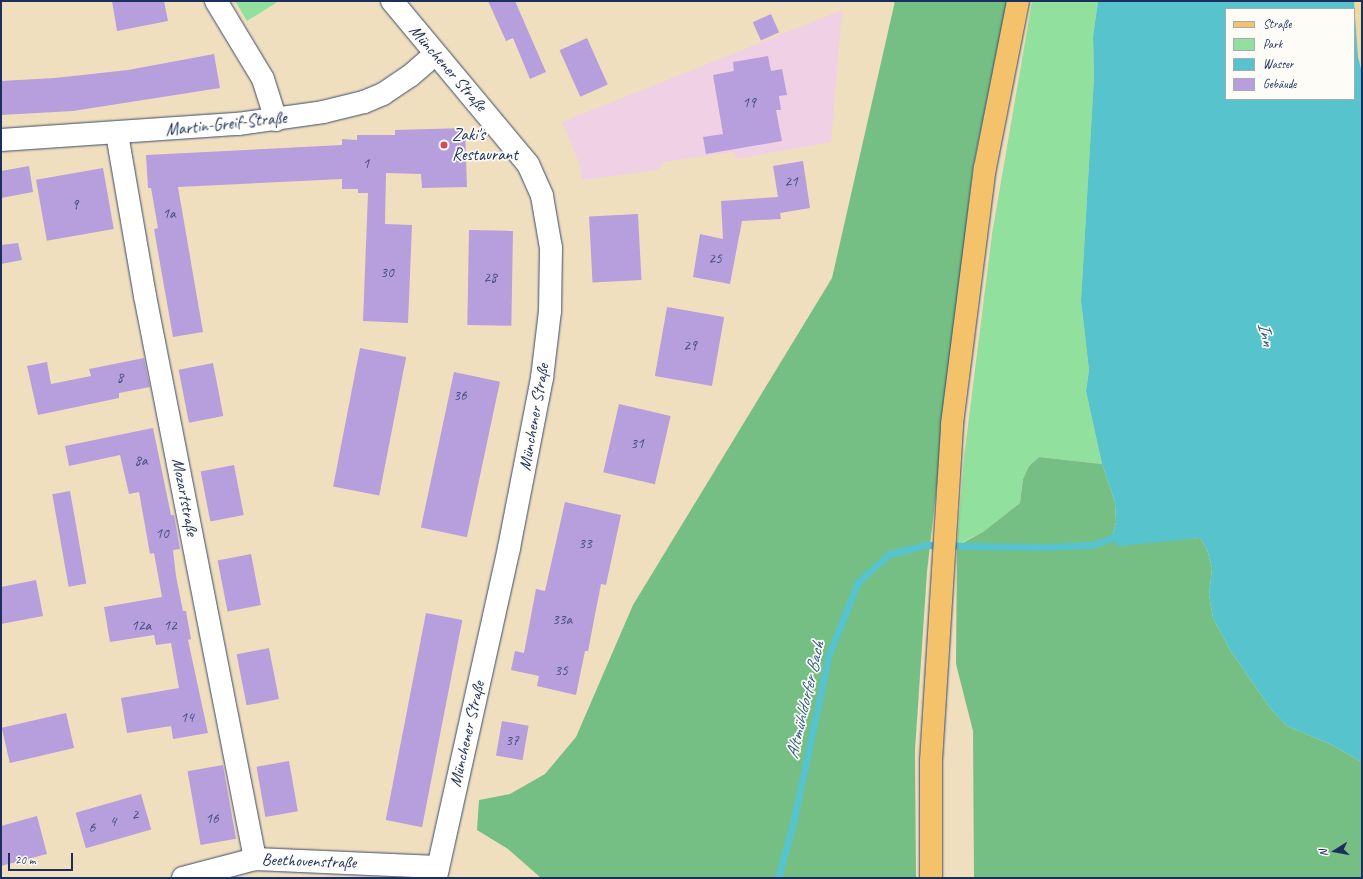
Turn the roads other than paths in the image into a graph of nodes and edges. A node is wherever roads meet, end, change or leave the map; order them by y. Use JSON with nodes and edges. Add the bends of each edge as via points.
{"nodes":[{"id":1,"x":216,"y":1,"type":"edge"},
{"id":2,"x":392,"y":1,"type":"edge"},
{"id":3,"x":1018,"y":1,"type":"edge"},
{"id":4,"x":435,"y":54,"type":"junction"},
{"id":5,"x":276,"y":120,"type":"junction"},
{"id":6,"x":118,"y":134,"type":"junction"},
{"id":7,"x":1,"y":140,"type":"edge"},
{"id":8,"x":255,"y":859,"type":"junction"},
{"id":9,"x":437,"y":873,"type":"edge"},
{"id":10,"x":183,"y":878,"type":"edge"},
{"id":11,"x":931,"y":878,"type":"edge"}],
"edges":[{"from":1,"to":5,"type":"street","via":[[263,80]]},
{"from":2,"to":4,"type":"street","name":"Münchener Straße"},
{"from":3,"to":11,"type":"main road","via":[[983,184],[952,424],[931,761]]},
{"from":4,"to":5,"type":"street","name":"Martin-Greif-Straße","via":[[398,85],[364,102]]},
{"from":4,"to":9,"type":"street","name":"Münchener Straße","via":[[528,164],[542,196],[551,248],[550,311],[539,392],[506,561]]},
{"from":5,"to":6,"type":"street","name":"Martin-Greif-Straße"},
{"from":6,"to":7,"type":"street","name":"Martin-Greif-Straße"},
{"from":6,"to":8,"type":"street","name":"Mozartstraße","via":[[145,296]]},
{"from":8,"to":9,"type":"street","name":"Beethovenstraße"},
{"from":8,"to":10,"type":"street","name":"Beethovenstraße"}]}
